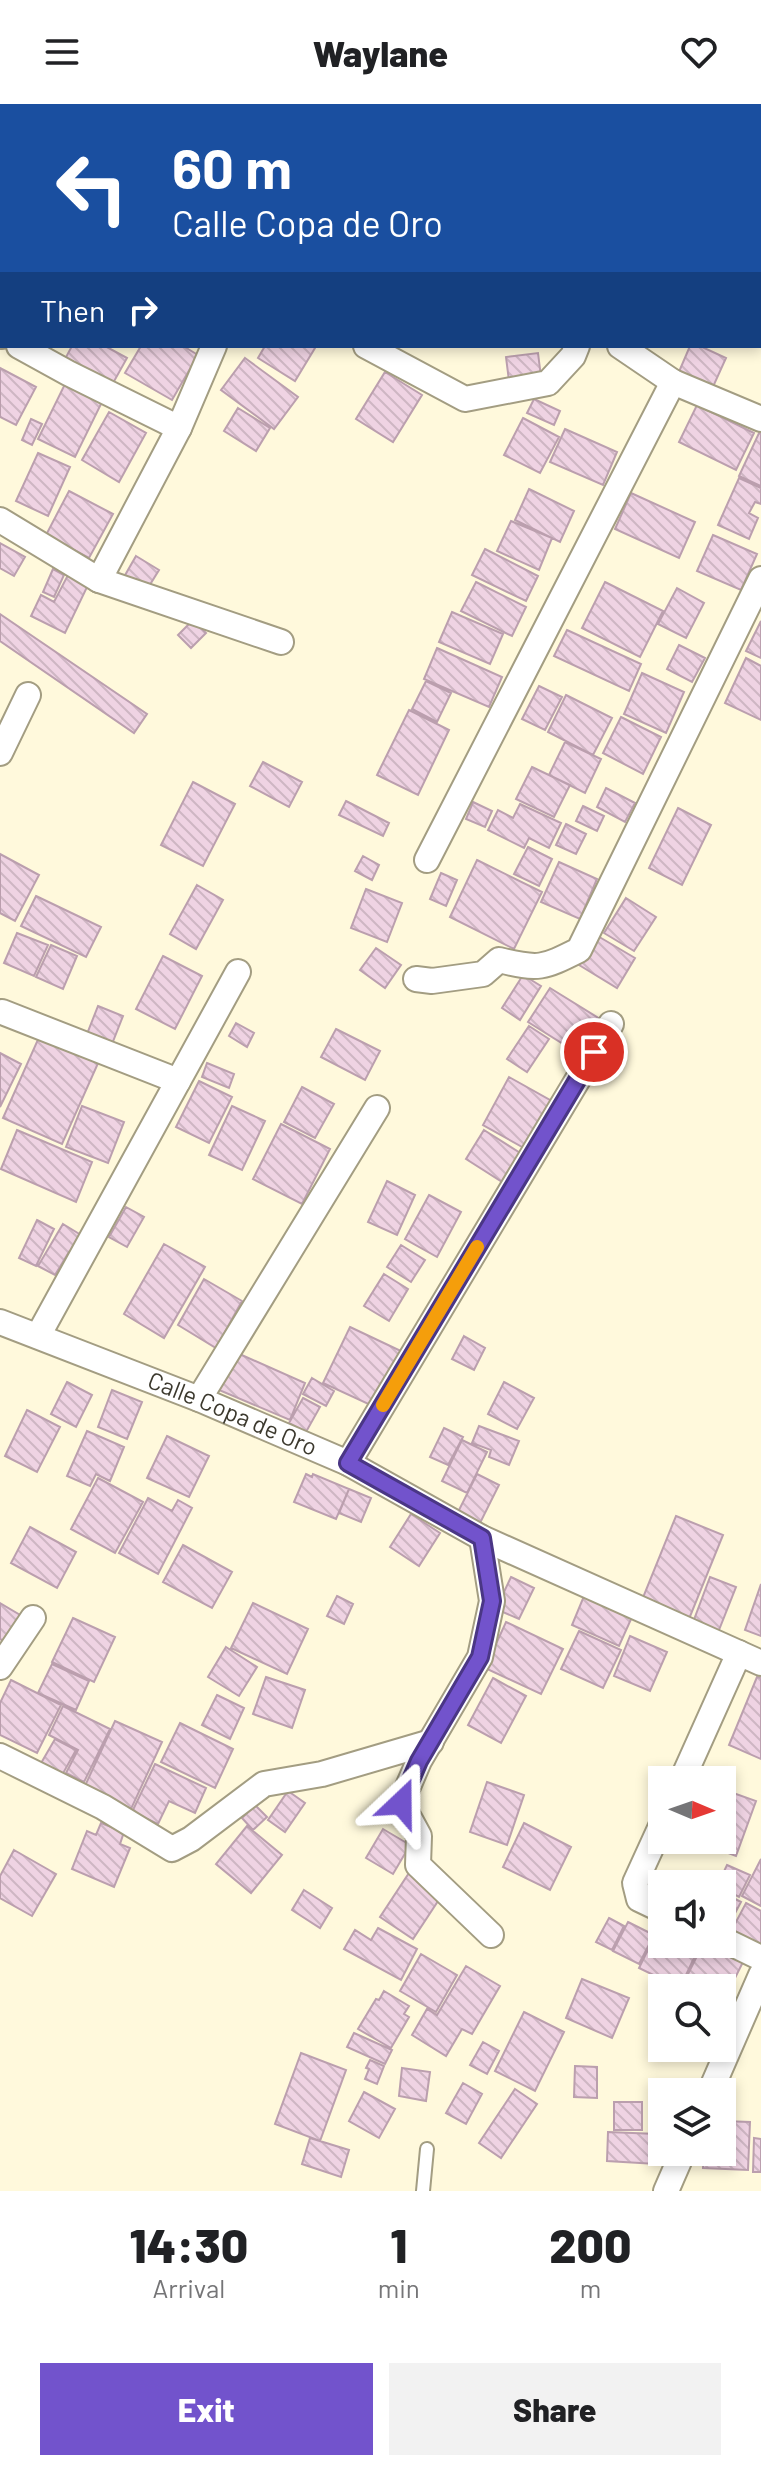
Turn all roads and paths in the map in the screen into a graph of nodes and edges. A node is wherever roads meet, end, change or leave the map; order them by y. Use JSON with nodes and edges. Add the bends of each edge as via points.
{"nodes":[{"id":1,"x":23,"y":348,"type":"edge"},
{"id":2,"x":213,"y":348,"type":"edge"},
{"id":3,"x":370,"y":348,"type":"edge"},
{"id":4,"x":576,"y":348,"type":"edge"},
{"id":5,"x":623,"y":348,"type":"edge"},
{"id":6,"x":673,"y":382,"type":"junction"},
{"id":7,"x":761,"y":419,"type":"edge"},
{"id":8,"x":179,"y":428,"type":"junction"},
{"id":9,"x":0,"y":520,"type":"edge"},
{"id":10,"x":761,"y":579,"type":"edge"},
{"id":11,"x":99,"y":580,"type":"junction"},
{"id":12,"x":281,"y":642,"type":"dead end"},
{"id":13,"x":28,"y":695,"type":"dead end"},
{"id":14,"x":0,"y":753,"type":"edge"},
{"id":15,"x":427,"y":860,"type":"dead end"},
{"id":16,"x":238,"y":972,"type":"dead end"},
{"id":17,"x":416,"y":979,"type":"dead end"},
{"id":18,"x":2,"y":1012,"type":"dead end"},
{"id":19,"x":611,"y":1024,"type":"dead end"},
{"id":20,"x":178,"y":1081,"type":"junction"},
{"id":21,"x":377,"y":1108,"type":"dead end"},
{"id":22,"x":0,"y":1322,"type":"edge"},
{"id":23,"x":38,"y":1336,"type":"junction"},
{"id":24,"x":199,"y":1399,"type":"junction"},
{"id":25,"x":348,"y":1463,"type":"junction"},
{"id":26,"x":482,"y":1538,"type":"junction"},
{"id":27,"x":33,"y":1618,"type":"dead end"},
{"id":28,"x":750,"y":1658,"type":"edge"},
{"id":29,"x":0,"y":1667,"type":"edge"},
{"id":30,"x":431,"y":1742,"type":"junction"},
{"id":31,"x":0,"y":1756,"type":"edge"},
{"id":32,"x":690,"y":1766,"type":"edge"},
{"id":33,"x":648,"y":1854,"type":"edge"},
{"id":34,"x":648,"y":1903,"type":"edge"},
{"id":35,"x":491,"y":1935,"type":"dead end"},
{"id":36,"x":736,"y":1946,"type":"edge"},
{"id":37,"x":761,"y":1958,"type":"edge"},
{"id":38,"x":761,"y":1975,"type":"edge"},
{"id":39,"x":716,"y":2078,"type":"edge"},
{"id":40,"x":427,"y":2149,"type":"dead end"},
{"id":41,"x":677,"y":2166,"type":"edge"},
{"id":42,"x":423,"y":2191,"type":"edge"},
{"id":43,"x":666,"y":2191,"type":"edge"}],
"edges":[{"from":1,"to":8,"type":"street"},
{"from":2,"to":8,"type":"street"},
{"from":3,"to":4,"type":"street","via":[[465,399],[548,383]]},
{"from":5,"to":6,"type":"street"},
{"from":6,"to":7,"type":"street"},
{"from":6,"to":15,"type":"street"},
{"from":8,"to":11,"type":"street"},
{"from":9,"to":11,"type":"street"},
{"from":10,"to":17,"type":"street","via":[[579,950],[545,967],[499,960],[483,974]]},
{"from":11,"to":12,"type":"street"},
{"from":13,"to":14,"type":"street"},
{"from":16,"to":20,"type":"street"},
{"from":18,"to":20,"type":"street"},
{"from":19,"to":25,"type":"street"},
{"from":20,"to":23,"type":"street"},
{"from":21,"to":24,"type":"street"},
{"from":22,"to":23,"type":"street","name":"Calle Copa de Oro"},
{"from":23,"to":24,"type":"street","name":"Calle Copa de Oro"},
{"from":24,"to":25,"type":"street","name":"Calle Copa de Oro"},
{"from":25,"to":26,"type":"street","name":"Calle Copa de Oro"},
{"from":26,"to":28,"type":"street","name":"Calle Copa de Oro"},
{"from":26,"to":30,"type":"street","via":[[492,1601],[480,1657]]},
{"from":27,"to":29,"type":"street"},
{"from":28,"to":32,"type":"street"},
{"from":30,"to":31,"type":"street","via":[[322,1774],[264,1784],[172,1849],[103,1807]]},
{"from":30,"to":35,"type":"street","via":[[401,1803],[419,1836],[418,1865]]},
{"from":33,"to":34,"type":"street","via":[[635,1883],[639,1899]]},
{"from":36,"to":37,"type":"street"},
{"from":38,"to":39,"type":"street"},
{"from":40,"to":42,"type":"lane"},
{"from":41,"to":43,"type":"street"}]}
